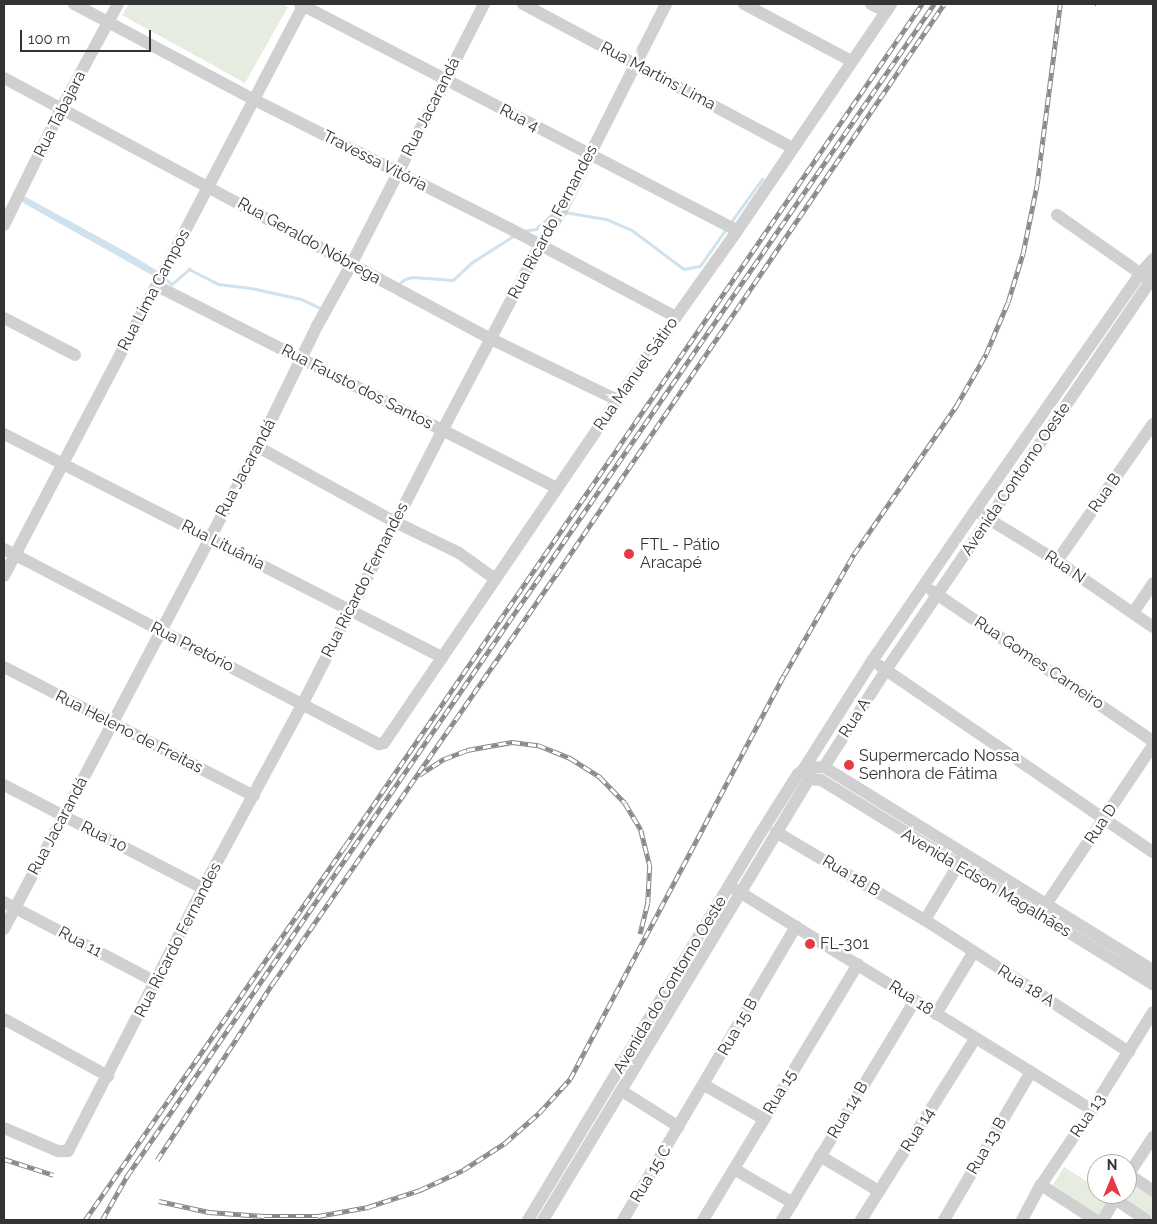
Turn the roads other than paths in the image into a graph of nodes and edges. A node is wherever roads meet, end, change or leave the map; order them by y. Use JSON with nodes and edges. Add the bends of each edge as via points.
{"nodes":[{"id":1,"x":74,"y":4,"type":"edge"},
{"id":2,"x":118,"y":4,"type":"edge"},
{"id":3,"x":302,"y":4,"type":"edge"},
{"id":4,"x":484,"y":4,"type":"edge"},
{"id":5,"x":523,"y":4,"type":"edge"},
{"id":6,"x":666,"y":4,"type":"edge"},
{"id":7,"x":744,"y":4,"type":"edge"},
{"id":8,"x":871,"y":4,"type":"edge"},
{"id":9,"x":889,"y":8,"type":"edge"},
{"id":10,"x":108,"y":22,"type":"junction"},
{"id":11,"x":851,"y":61,"type":"junction"},
{"id":12,"x":634,"y":63,"type":"junction"},
{"id":13,"x":4,"y":78,"type":"edge"},
{"id":14,"x":445,"y":80,"type":"junction"},
{"id":15,"x":253,"y":99,"type":"junction"},
{"id":16,"x":62,"y":109,"type":"junction"},
{"id":17,"x":793,"y":148,"type":"junction"},
{"id":18,"x":590,"y":154,"type":"junction"},
{"id":19,"x":398,"y":172,"type":"junction"},
{"id":20,"x":208,"y":186,"type":"junction"},
{"id":21,"x":8,"y":207,"type":"edge"},
{"id":22,"x":1057,"y":215,"type":"dead end"},
{"id":23,"x":4,"y":225,"type":"edge"},
{"id":24,"x":737,"y":232,"type":"junction"},
{"id":25,"x":540,"y":245,"type":"junction"},
{"id":26,"x":1153,"y":259,"type":"edge"},
{"id":27,"x":350,"y":265,"type":"junction"},
{"id":28,"x":1149,"y":277,"type":"edge"},
{"id":29,"x":157,"y":286,"type":"junction"},
{"id":30,"x":676,"y":317,"type":"junction"},
{"id":31,"x":4,"y":318,"type":"edge"},
{"id":32,"x":491,"y":339,"type":"junction"},
{"id":33,"x":75,"y":355,"type":"dead end"},
{"id":34,"x":301,"y":358,"type":"junction"},
{"id":35,"x":1064,"y":382,"type":"junction"},
{"id":36,"x":1076,"y":390,"type":"junction"},
{"id":37,"x":618,"y":400,"type":"junction"},
{"id":38,"x":1153,"y":424,"type":"edge"},
{"id":39,"x":442,"y":431,"type":"junction"},
{"id":40,"x":4,"y":434,"type":"edge"},
{"id":41,"x":258,"y":447,"type":"junction"},
{"id":42,"x":63,"y":463,"type":"junction"},
{"id":43,"x":557,"y":488,"type":"junction"},
{"id":44,"x":974,"y":512,"type":"junction"},
{"id":45,"x":990,"y":518,"type":"junction"},
{"id":46,"x":395,"y":522,"type":"junction"},
{"id":47,"x":210,"y":537,"type":"junction"},
{"id":48,"x":4,"y":549,"type":"edge"},
{"id":49,"x":16,"y":555,"type":"junction"},
{"id":50,"x":1058,"y":561,"type":"junction"},
{"id":51,"x":4,"y":576,"type":"edge"},
{"id":52,"x":495,"y":579,"type":"junction"},
{"id":53,"x":1153,"y":583,"type":"edge"},
{"id":54,"x":924,"y":585,"type":"junction"},
{"id":55,"x":937,"y":594,"type":"junction"},
{"id":56,"x":348,"y":610,"type":"junction"},
{"id":57,"x":1133,"y":613,"type":"junction"},
{"id":58,"x":1153,"y":627,"type":"edge"},
{"id":59,"x":161,"y":632,"type":"junction"},
{"id":60,"x":442,"y":657,"type":"junction"},
{"id":61,"x":872,"y":661,"type":"junction"},
{"id":62,"x":4,"y":667,"type":"edge"},
{"id":63,"x":886,"y":670,"type":"junction"},
{"id":64,"x":854,"y":690,"type":"junction"},
{"id":65,"x":867,"y":699,"type":"junction"},
{"id":66,"x":303,"y":703,"type":"junction"},
{"id":67,"x":842,"y":709,"type":"junction"},
{"id":68,"x":855,"y":718,"type":"junction"},
{"id":69,"x":112,"y":724,"type":"junction"},
{"id":70,"x":1153,"y":741,"type":"edge"},
{"id":71,"x":380,"y":744,"type":"joint"},
{"id":72,"x":1153,"y":745,"type":"edge"},
{"id":73,"x":824,"y":767,"type":"junction"},
{"id":74,"x":803,"y":770,"type":"junction"},
{"id":75,"x":821,"y":780,"type":"joint"},
{"id":76,"x":4,"y":786,"type":"edge"},
{"id":77,"x":254,"y":796,"type":"junction"},
{"id":78,"x":64,"y":816,"type":"junction"},
{"id":79,"x":1105,"y":818,"type":"junction"},
{"id":80,"x":776,"y":832,"type":"junction"},
{"id":81,"x":1153,"y":852,"type":"edge"},
{"id":82,"x":964,"y":854,"type":"junction"},
{"id":83,"x":957,"y":866,"type":"junction"},
{"id":84,"x":203,"y":888,"type":"junction"},
{"id":85,"x":734,"y":889,"type":"junction"},
{"id":86,"x":4,"y":902,"type":"edge"},
{"id":87,"x":1047,"y":903,"type":"junction"},
{"id":88,"x":16,"y":908,"type":"junction"},
{"id":89,"x":925,"y":920,"type":"junction"},
{"id":90,"x":796,"y":926,"type":"junction"},
{"id":91,"x":4,"y":929,"type":"edge"},
{"id":92,"x":974,"y":953,"type":"junction"},
{"id":93,"x":858,"y":964,"type":"junction"},
{"id":94,"x":1153,"y":970,"type":"edge"},
{"id":95,"x":671,"y":981,"type":"junction"},
{"id":96,"x":156,"y":982,"type":"junction"},
{"id":97,"x":1153,"y":984,"type":"edge"},
{"id":98,"x":683,"y":988,"type":"junction"},
{"id":99,"x":660,"y":1000,"type":"junction"},
{"id":100,"x":915,"y":1000,"type":"junction"},
{"id":101,"x":672,"y":1007,"type":"junction"},
{"id":102,"x":1153,"y":1012,"type":"edge"},
{"id":103,"x":936,"y":1014,"type":"junction"},
{"id":104,"x":4,"y":1019,"type":"edge"},
{"id":105,"x":975,"y":1039,"type":"junction"},
{"id":106,"x":1129,"y":1052,"type":"junction"},
{"id":107,"x":1031,"y":1072,"type":"junction"},
{"id":108,"x":108,"y":1076,"type":"junction"},
{"id":109,"x":704,"y":1085,"type":"junction"},
{"id":110,"x":622,"y":1091,"type":"junction"},
{"id":111,"x":1092,"y":1110,"type":"junction"},
{"id":112,"x":764,"y":1119,"type":"junction"},
{"id":113,"x":592,"y":1127,"type":"junction"},
{"id":114,"x":679,"y":1127,"type":"junction"},
{"id":115,"x":4,"y":1128,"type":"edge"},
{"id":116,"x":1153,"y":1137,"type":"edge"},
{"id":117,"x":580,"y":1148,"type":"junction"},
{"id":118,"x":820,"y":1156,"type":"junction"},
{"id":119,"x":1137,"y":1161,"type":"edge"},
{"id":120,"x":734,"y":1169,"type":"junction"},
{"id":121,"x":1137,"y":1181,"type":"edge"},
{"id":122,"x":1041,"y":1185,"type":"junction"},
{"id":123,"x":879,"y":1191,"type":"junction"},
{"id":124,"x":1153,"y":1191,"type":"edge"},
{"id":125,"x":792,"y":1203,"type":"junction"},
{"id":126,"x":1112,"y":1204,"type":"edge"},
{"id":127,"x":1126,"y":1204,"type":"edge"},
{"id":128,"x":528,"y":1220,"type":"edge"},
{"id":129,"x":543,"y":1220,"type":"edge"},
{"id":130,"x":623,"y":1220,"type":"edge"},
{"id":131,"x":703,"y":1220,"type":"edge"},
{"id":132,"x":782,"y":1220,"type":"edge"},
{"id":133,"x":862,"y":1220,"type":"edge"},
{"id":134,"x":944,"y":1220,"type":"edge"},
{"id":135,"x":1022,"y":1220,"type":"edge"},
{"id":136,"x":1095,"y":1220,"type":"edge"},
{"id":137,"x":1103,"y":1220,"type":"edge"},
{"id":138,"x":1146,"y":1220,"type":"edge"}],
"edges":[{"from":1,"to":10,"type":"street","name":"Travessa Vitória"},
{"from":2,"to":10,"type":"street","name":"Rua Tabajara"},
{"from":3,"to":14,"type":"street","name":"Rua 4"},
{"from":3,"to":15,"type":"street","name":"Rua Lima Campos"},
{"from":4,"to":14,"type":"street","name":"Rua Jacarandá"},
{"from":5,"to":12,"type":"street","name":"Rua Martins Lima"},
{"from":6,"to":12,"type":"street","name":"Rua Ricardo Fernandes"},
{"from":7,"to":11,"type":"street"},
{"from":8,"to":9,"type":"street"},
{"from":9,"to":11,"type":"street","name":"Rua Manuel Sátiro"},
{"from":10,"to":15,"type":"street","name":"Travessa Vitória"},
{"from":10,"to":16,"type":"street","name":"Rua Tabajara"},
{"from":11,"to":17,"type":"street","name":"Rua Manuel Sátiro"},
{"from":12,"to":17,"type":"street","name":"Rua Martins Lima"},
{"from":12,"to":18,"type":"street","name":"Rua Ricardo Fernandes"},
{"from":13,"to":16,"type":"street","name":"Rua Geraldo Nóbrega"},
{"from":14,"to":18,"type":"street","name":"Rua 4"},
{"from":14,"to":19,"type":"street","name":"Rua Jacarandá"},
{"from":15,"to":19,"type":"street","name":"Travessa Vitória"},
{"from":15,"to":20,"type":"street","name":"Rua Lima Campos"},
{"from":16,"to":20,"type":"street","name":"Rua Geraldo Nóbrega"},
{"from":16,"to":21,"type":"street","name":"Rua Tabajara"},
{"from":17,"to":24,"type":"street","name":"Rua Manuel Sátiro"},
{"from":18,"to":24,"type":"street","name":"Rua 4"},
{"from":18,"to":25,"type":"street","name":"Rua Ricardo Fernandes","via":[[561,212]]},
{"from":19,"to":25,"type":"street","name":"Travessa Vitória"},
{"from":19,"to":27,"type":"street","name":"Rua Jacarandá"},
{"from":20,"to":27,"type":"street","name":"Rua Geraldo Nóbrega"},
{"from":20,"to":29,"type":"street","name":"Rua Lima Campos"},
{"from":21,"to":23,"type":"street","name":"Rua Tabajara"},
{"from":22,"to":28,"type":"street"},
{"from":24,"to":30,"type":"street","name":"Rua Manuel Sátiro"},
{"from":25,"to":30,"type":"street","name":"Travessa Vitória"},
{"from":25,"to":32,"type":"street","name":"Rua Ricardo Fernandes"},
{"from":26,"to":28,"type":"street","name":"Avenida Contorno Oeste"},
{"from":27,"to":32,"type":"street","name":"Rua Geraldo Nóbrega"},
{"from":27,"to":34,"type":"street","name":"Rua Jacarandá"},
{"from":28,"to":35,"type":"street","name":"Avenida Contorno Oeste"},
{"from":28,"to":36,"type":"street","name":"Avenida Contorno Oeste"},
{"from":29,"to":34,"type":"street","name":"Rua Fausto dos Santos"},
{"from":29,"to":42,"type":"street","name":"Rua Lima Campos"},
{"from":30,"to":37,"type":"street","name":"Rua Manuel Sátiro"},
{"from":31,"to":33,"type":"street"},
{"from":32,"to":37,"type":"street","name":"Rua Geraldo Nóbrega"},
{"from":32,"to":39,"type":"street","name":"Rua Ricardo Fernandes"},
{"from":34,"to":39,"type":"street","name":"Rua Fausto dos Santos"},
{"from":34,"to":41,"type":"street","name":"Rua Jacarandá"},
{"from":35,"to":36,"type":"street"},
{"from":35,"to":44,"type":"street","name":"Avenida Contorno Oeste"},
{"from":36,"to":45,"type":"street","name":"Avenida Contorno Oeste"},
{"from":37,"to":43,"type":"street","name":"Rua Manuel Sátiro"},
{"from":38,"to":50,"type":"street","name":"Rua B"},
{"from":39,"to":43,"type":"street","name":"Rua Fausto dos Santos"},
{"from":39,"to":46,"type":"street","name":"Rua Ricardo Fernandes"},
{"from":40,"to":42,"type":"street","name":"Rua Lituânia"},
{"from":41,"to":46,"type":"street"},
{"from":41,"to":47,"type":"street","name":"Rua Jacarandá"},
{"from":42,"to":47,"type":"street","name":"Rua Lituânia"},
{"from":42,"to":49,"type":"street","name":"Rua Lima Campos"},
{"from":43,"to":52,"type":"street","name":"Rua Manuel Sátiro"},
{"from":44,"to":45,"type":"street","name":"Rua N"},
{"from":44,"to":54,"type":"street","name":"Avenida Contorno Oeste"},
{"from":45,"to":50,"type":"street","name":"Rua N"},
{"from":45,"to":55,"type":"street","name":"Avenida Contorno Oeste"},
{"from":46,"to":52,"type":"street","via":[[459,553]]},
{"from":46,"to":56,"type":"street","name":"Rua Ricardo Fernandes"},
{"from":47,"to":56,"type":"street","name":"Rua Lituânia"},
{"from":47,"to":59,"type":"street","name":"Rua Jacarandá"},
{"from":48,"to":49,"type":"street","name":"Rua Pretório"},
{"from":49,"to":51,"type":"street","name":"Rua Lima Campos"},
{"from":49,"to":59,"type":"street","name":"Rua Pretório"},
{"from":50,"to":57,"type":"street","name":"Rua N"},
{"from":52,"to":60,"type":"street","name":"Rua Manuel Sátiro"},
{"from":53,"to":57,"type":"street"},
{"from":54,"to":55,"type":"street","name":"Rua Gomes Carneiro"},
{"from":54,"to":61,"type":"street","name":"Avenida Contorno Oeste"},
{"from":55,"to":63,"type":"street","name":"Avenida Contorno Oeste"},
{"from":55,"to":70,"type":"street","name":"Rua Gomes Carneiro"},
{"from":56,"to":60,"type":"street","name":"Rua Lituânia"},
{"from":56,"to":66,"type":"street","name":"Rua Ricardo Fernandes"},
{"from":57,"to":58,"type":"street","name":"Rua N"},
{"from":59,"to":66,"type":"street","name":"Rua Pretório"},
{"from":59,"to":69,"type":"street","name":"Rua Jacarandá"},
{"from":60,"to":71,"type":"street","name":"Rua Manuel Sátiro","via":[[384,743]]},
{"from":61,"to":63,"type":"street"},
{"from":61,"to":64,"type":"street","name":"Avenida Contorno Oeste"},
{"from":62,"to":69,"type":"street","name":"Rua Heleno de Freitas"},
{"from":63,"to":65,"type":"street","name":"Rua A"},
{"from":63,"to":79,"type":"street"},
{"from":64,"to":65,"type":"street"},
{"from":64,"to":67,"type":"street","name":"Avenida Contorno Oeste"},
{"from":65,"to":68,"type":"street","name":"Rua A"},
{"from":66,"to":71,"type":"street","name":"Rua Pretório"},
{"from":66,"to":77,"type":"street","name":"Rua Ricardo Fernandes"},
{"from":67,"to":68,"type":"street"},
{"from":67,"to":74,"type":"street","name":"Avenida Contorno Oeste"},
{"from":68,"to":73,"type":"street","name":"Rua A"},
{"from":69,"to":77,"type":"street","name":"Rua Heleno de Freitas"},
{"from":69,"to":78,"type":"street","name":"Rua Jacarandá"},
{"from":72,"to":79,"type":"street","name":"Rua D"},
{"from":73,"to":74,"type":"street"},
{"from":73,"to":82,"type":"street","name":"Avenida Edson Magalhães"},
{"from":74,"to":85,"type":"street","name":"Avenida do Contorno Oeste"},
{"from":75,"to":80,"type":"street","name":"Avenida do Contorno Oeste","via":[[809,780]]},
{"from":75,"to":83,"type":"street","name":"Avenida Edson Magalhães"},
{"from":76,"to":78,"type":"street","name":"Rua 10"},
{"from":77,"to":84,"type":"street","name":"Rua Ricardo Fernandes"},
{"from":78,"to":84,"type":"street","name":"Rua 10"},
{"from":78,"to":88,"type":"street","name":"Rua Jacarandá"},
{"from":79,"to":81,"type":"street"},
{"from":79,"to":87,"type":"street","name":"Rua D"},
{"from":80,"to":85,"type":"street","name":"Avenida do Contorno Oeste"},
{"from":80,"to":89,"type":"street","name":"Rua 18 B"},
{"from":82,"to":83,"type":"street"},
{"from":82,"to":87,"type":"street","name":"Avenida Edson Magalhães"},
{"from":83,"to":89,"type":"street"},
{"from":83,"to":97,"type":"street","name":"Avenida Edson Magalhães"},
{"from":84,"to":96,"type":"street","name":"Rua Ricardo Fernandes"},
{"from":85,"to":90,"type":"street","name":"Rua 18"},
{"from":85,"to":95,"type":"street","name":"Avenida do Contorno Oeste"},
{"from":85,"to":98,"type":"street","name":"Avenida do Contorno Oeste"},
{"from":86,"to":88,"type":"street","name":"Rua 11"},
{"from":87,"to":94,"type":"street","name":"Avenida Edson Magalhães"},
{"from":88,"to":91,"type":"street","name":"Rua Jacarandá"},
{"from":88,"to":96,"type":"street","name":"Rua 11"},
{"from":89,"to":92,"type":"street","name":"Rua 18 A"},
{"from":90,"to":93,"type":"street","name":"Rua 18"},
{"from":90,"to":109,"type":"street","name":"Rua 15 B"},
{"from":92,"to":103,"type":"street"},
{"from":92,"to":106,"type":"street","name":"Rua 18 A"},
{"from":93,"to":100,"type":"street","name":"Rua 18"},
{"from":93,"to":112,"type":"street","name":"Rua 15"},
{"from":95,"to":98,"type":"street"},
{"from":95,"to":99,"type":"street","name":"Avenida do Contorno Oeste"},
{"from":96,"to":108,"type":"street","name":"Rua Ricardo Fernandes"},
{"from":98,"to":101,"type":"street","name":"Avenida do Contorno Oeste"},
{"from":99,"to":101,"type":"street"},
{"from":99,"to":113,"type":"street","name":"Avenida do Contorno Oeste"},
{"from":100,"to":103,"type":"street","name":"Rua 18"},
{"from":100,"to":118,"type":"street","name":"Rua 14 B"},
{"from":101,"to":110,"type":"street","name":"Avenida do Contorno Oeste"},
{"from":102,"to":106,"type":"street","name":"Rua 13"},
{"from":103,"to":105,"type":"street","name":"Rua 18"},
{"from":104,"to":108,"type":"street"},
{"from":105,"to":107,"type":"street","name":"Rua 18"},
{"from":105,"to":123,"type":"street","name":"Rua 14"},
{"from":106,"to":111,"type":"street","name":"Rua 13"},
{"from":107,"to":111,"type":"street","name":"Rua 18"},
{"from":107,"to":134,"type":"street","name":"Rua 13 B"},
{"from":108,"to":115,"type":"street","name":"Rua Ricardo Fernandes","via":[[68,1151],[61,1152]]},
{"from":109,"to":112,"type":"street"},
{"from":109,"to":114,"type":"street","name":"Rua 15 B"},
{"from":110,"to":113,"type":"street","name":"Avenida do Contorno Oeste"},
{"from":110,"to":114,"type":"street"},
{"from":111,"to":122,"type":"street","name":"Rua 13"},
{"from":112,"to":120,"type":"street","name":"Rua 15"},
{"from":113,"to":117,"type":"street","name":"Avenida do Contorno Oeste"},
{"from":114,"to":130,"type":"street","name":"Rua 15 C"},
{"from":116,"to":119,"type":"street"},
{"from":117,"to":128,"type":"street","name":"Avenida do Contorno Oeste"},
{"from":117,"to":129,"type":"street","name":"Avenida do Contorno Oeste"},
{"from":118,"to":123,"type":"street"},
{"from":118,"to":125,"type":"street","name":"Rua 14 B"},
{"from":120,"to":125,"type":"street"},
{"from":120,"to":131,"type":"street","name":"Rua 15"},
{"from":121,"to":124,"type":"street"},
{"from":122,"to":135,"type":"street","name":"Rua 13"},
{"from":122,"to":136,"type":"street"},
{"from":123,"to":133,"type":"street","name":"Rua 14"},
{"from":125,"to":132,"type":"street","name":"Rua 14 B"},
{"from":126,"to":137,"type":"street"},
{"from":127,"to":138,"type":"street"}]}
